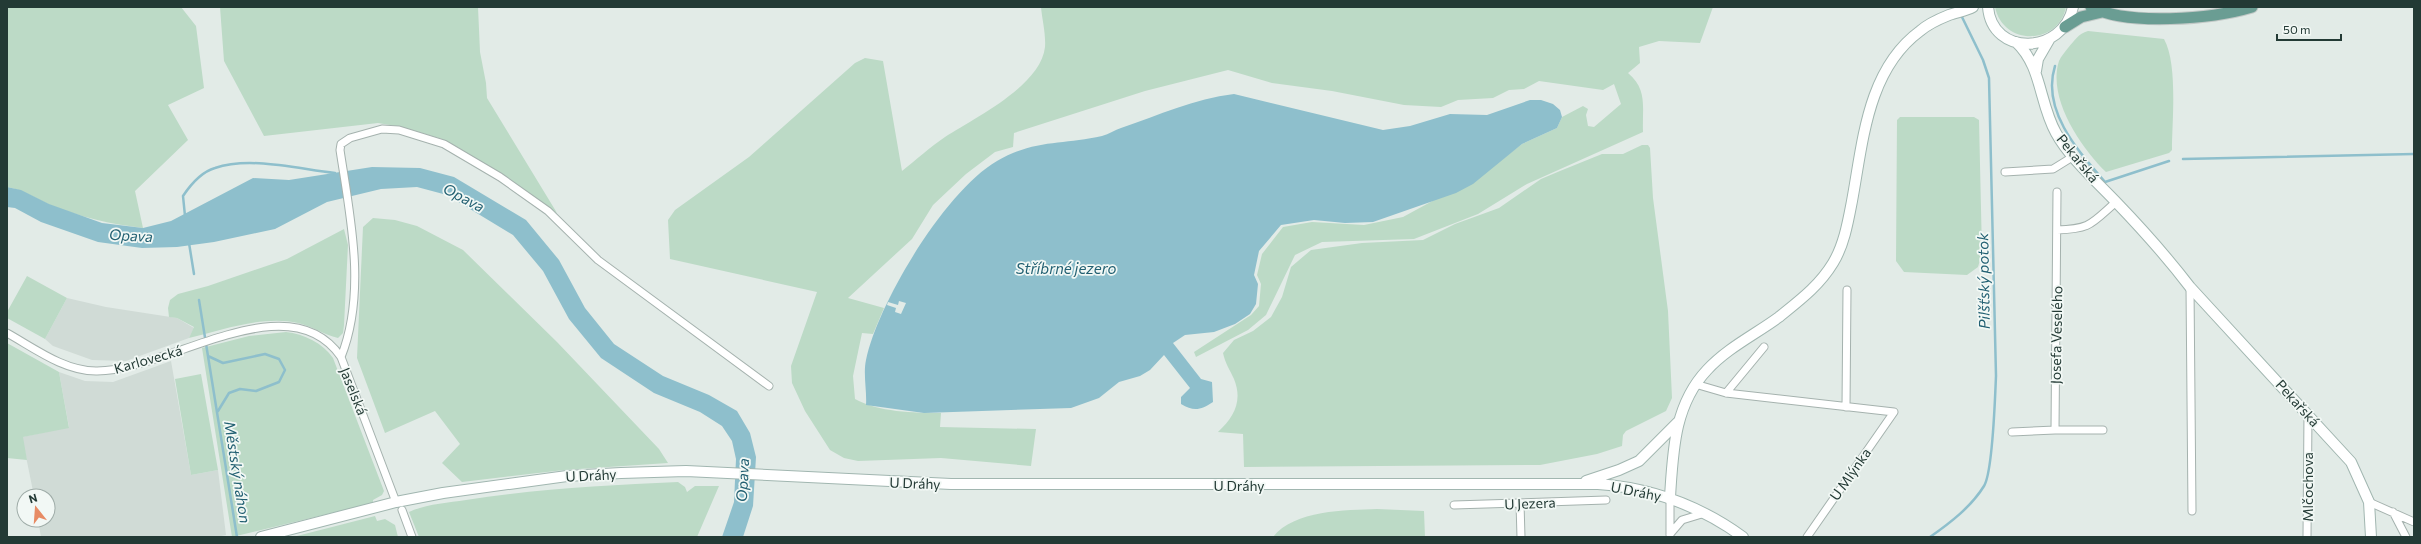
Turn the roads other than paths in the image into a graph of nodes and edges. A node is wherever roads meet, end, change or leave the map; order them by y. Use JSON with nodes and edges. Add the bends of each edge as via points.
{"nodes":[{"id":1,"x":1988,"y":7,"type":"edge"},
{"id":2,"x":2073,"y":7,"type":"edge"},
{"id":3,"x":2091,"y":7,"type":"edge"},
{"id":4,"x":2252,"y":7,"type":"edge"},
{"id":5,"x":1971,"y":8,"type":"edge"},
{"id":6,"x":2102,"y":12,"type":"junction"},
{"id":7,"x":1992,"y":21,"type":"junction"},
{"id":8,"x":2065,"y":27,"type":"junction"},
{"id":9,"x":2049,"y":40,"type":"junction"},
{"id":10,"x":2016,"y":42,"type":"junction"},
{"id":11,"x":2036,"y":71,"type":"junction"},
{"id":12,"x":2074,"y":156,"type":"junction"},
{"id":13,"x":2005,"y":172,"type":"dead end"},
{"id":14,"x":2057,"y":192,"type":"dead end"},
{"id":15,"x":2116,"y":202,"type":"junction"},
{"id":16,"x":2057,"y":230,"type":"junction"},
{"id":17,"x":2190,"y":287,"type":"junction"},
{"id":18,"x":1847,"y":290,"type":"dead end"},
{"id":19,"x":7,"y":334,"type":"edge"},
{"id":20,"x":1764,"y":347,"type":"dead end"},
{"id":21,"x":341,"y":357,"type":"junction"},
{"id":22,"x":1695,"y":384,"type":"junction"},
{"id":23,"x":769,"y":386,"type":"dead end"},
{"id":24,"x":1726,"y":393,"type":"junction"},
{"id":25,"x":1846,"y":406,"type":"junction"},
{"id":26,"x":2308,"y":413,"type":"junction"},
{"id":27,"x":1678,"y":422,"type":"junction"},
{"id":28,"x":2055,"y":430,"type":"junction"},
{"id":29,"x":2103,"y":430,"type":"dead end"},
{"id":30,"x":2012,"y":432,"type":"dead end"},
{"id":31,"x":1575,"y":484,"type":"junction"},
{"id":32,"x":1670,"y":497,"type":"junction"},
{"id":33,"x":1606,"y":500,"type":"dead end"},
{"id":34,"x":2369,"y":502,"type":"junction"},
{"id":35,"x":1520,"y":503,"type":"junction"},
{"id":36,"x":1454,"y":505,"type":"dead end"},
{"id":37,"x":399,"y":506,"type":"junction"},
{"id":38,"x":2192,"y":511,"type":"dead end"},
{"id":39,"x":2393,"y":512,"type":"junction"},
{"id":40,"x":1705,"y":513,"type":"junction"},
{"id":41,"x":2414,"y":522,"type":"edge"},
{"id":42,"x":1670,"y":536,"type":"edge"},
{"id":43,"x":261,"y":537,"type":"edge"},
{"id":44,"x":412,"y":537,"type":"edge"},
{"id":45,"x":1520,"y":537,"type":"edge"},
{"id":46,"x":1742,"y":537,"type":"edge"},
{"id":47,"x":1806,"y":537,"type":"edge"},
{"id":48,"x":2307,"y":537,"type":"edge"},
{"id":49,"x":2371,"y":537,"type":"edge"},
{"id":50,"x":2406,"y":537,"type":"edge"}],
"edges":[{"from":1,"to":7,"type":"street"},
{"from":2,"to":8,"type":"street"},
{"from":3,"to":6,"type":"main road"},
{"from":4,"to":6,"type":"main road","via":[[2194,18],[2139,17]]},
{"from":5,"to":7,"type":"street"},
{"from":5,"to":22,"type":"street","name":"U Dráhy","via":[[1949,15],[1919,31],[1900,50],[1884,73],[1870,112],[1848,225],[1835,261],[1820,283],[1760,331],[1718,360]]},
{"from":6,"to":8,"type":"main road","via":[[2081,17]]},
{"from":7,"to":10,"type":"street","name":"Pekařská","via":[[2002,34]]},
{"from":8,"to":9,"type":"street"},
{"from":9,"to":10,"type":"street","via":[[2033,44]]},
{"from":9,"to":11,"type":"street","name":"Pekařská","via":[[2038,59]]},
{"from":10,"to":11,"type":"street","name":"Pekařská","via":[[2027,53]]},
{"from":11,"to":12,"type":"street","name":"Pekařská","via":[[2043,103],[2056,133]]},
{"from":12,"to":13,"type":"street","via":[[2053,169]]},
{"from":12,"to":15,"type":"street","name":"Pekařská"},
{"from":14,"to":16,"type":"street","name":"Josefa Veselého"},
{"from":15,"to":16,"type":"street","via":[[2088,226]]},
{"from":15,"to":17,"type":"street","name":"Pekařská","via":[[2169,259]]},
{"from":16,"to":28,"type":"street","name":"Josefa Veselého"},
{"from":17,"to":26,"type":"street","name":"Pekařská"},
{"from":17,"to":38,"type":"street"},
{"from":18,"to":25,"type":"street"},
{"from":19,"to":21,"type":"street","name":"Karlovecká","via":[[65,364],[94,371],[127,367],[202,343],[265,327],[300,328],[324,338]]},
{"from":20,"to":24,"type":"street"},
{"from":21,"to":23,"type":"street","name":"Jaselská","via":[[349,337],[355,248],[341,144],[350,138],[382,128],[399,130],[444,144],[500,177],[548,211],[598,260]]},
{"from":21,"to":37,"type":"street","name":"Jaselská"},
{"from":22,"to":24,"type":"street"},
{"from":22,"to":27,"type":"street","name":"U Dráhy"},
{"from":24,"to":25,"type":"street"},
{"from":25,"to":47,"type":"street","name":"U Mlýnka","via":[[1894,412]]},
{"from":26,"to":34,"type":"street","name":"Pekařská","via":[[2351,462]]},
{"from":26,"to":48,"type":"street","name":"Mlčochova"},
{"from":27,"to":31,"type":"street","name":"U Dráhy","via":[[1639,461]]},
{"from":27,"to":32,"type":"street","name":"U Dráhy"},
{"from":28,"to":29,"type":"street"},
{"from":28,"to":30,"type":"street"},
{"from":31,"to":32,"type":"street","name":"U Dráhy","via":[[1638,488]]},
{"from":31,"to":37,"type":"street","name":"U Dráhy","via":[[951,484],[686,472],[567,476],[503,483]]},
{"from":32,"to":40,"type":"street"},
{"from":32,"to":42,"type":"street"},
{"from":33,"to":35,"type":"street","name":"U Jezera"},
{"from":34,"to":39,"type":"street"},
{"from":34,"to":49,"type":"street","name":"Pekařská"},
{"from":35,"to":36,"type":"street","name":"U Jezera"},
{"from":35,"to":45,"type":"street"},
{"from":37,"to":43,"type":"street","name":"U Dráhy"},
{"from":37,"to":44,"type":"street","name":"Jaselská"},
{"from":39,"to":41,"type":"street"},
{"from":39,"to":50,"type":"street"},
{"from":40,"to":42,"type":"street","via":[[1682,520]]},
{"from":40,"to":46,"type":"street"}]}
